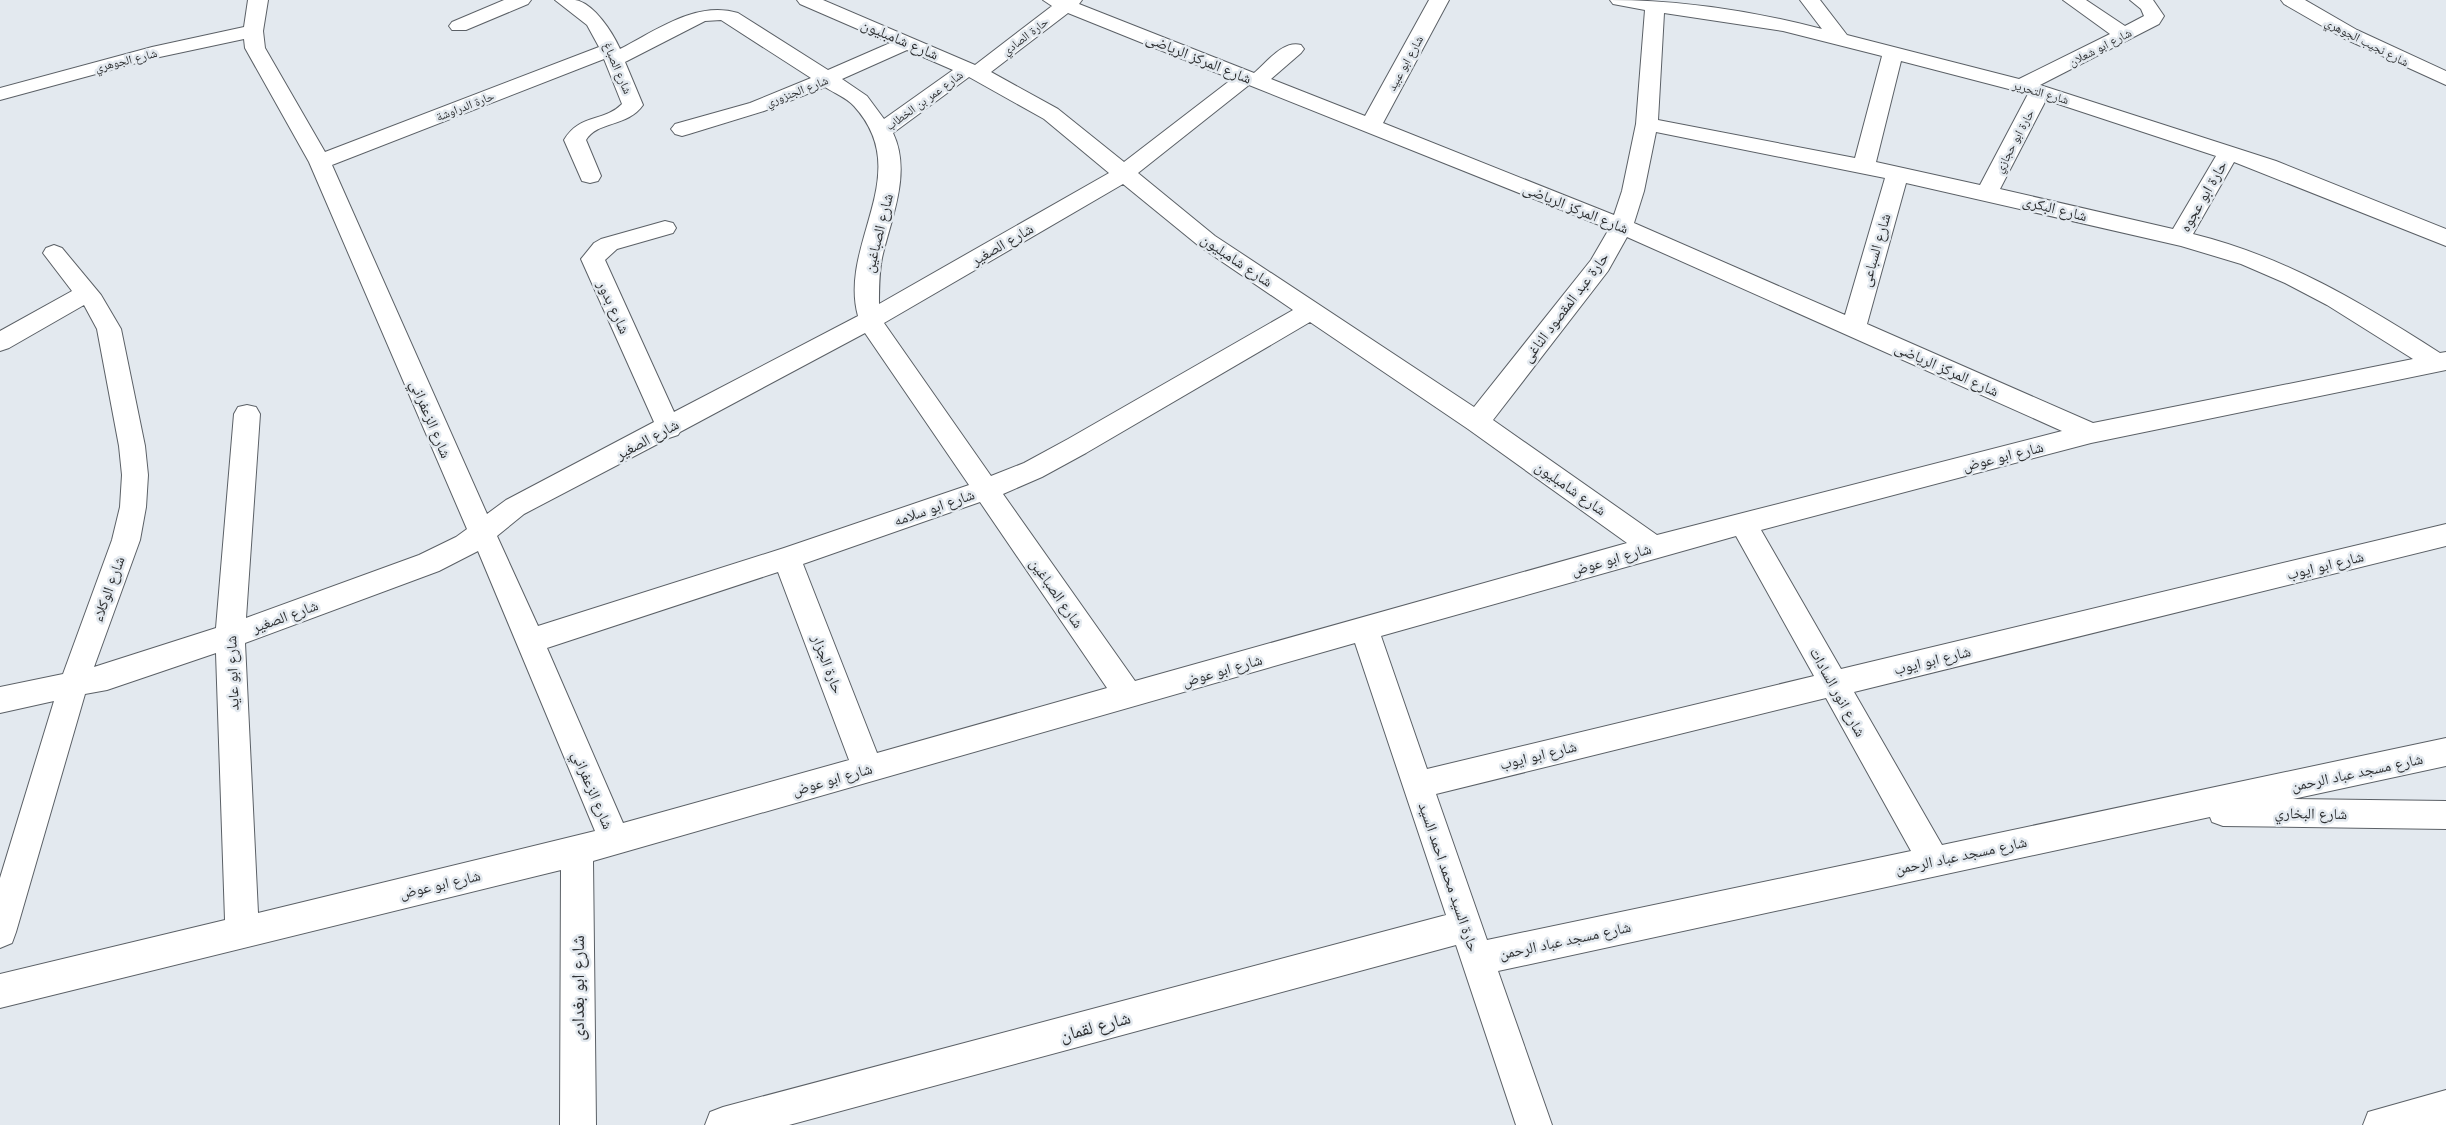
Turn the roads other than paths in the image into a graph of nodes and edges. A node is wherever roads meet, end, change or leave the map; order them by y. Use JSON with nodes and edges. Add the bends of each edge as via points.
{"nodes":[{"id":1,"x":258,"y":0,"type":"edge"},
{"id":2,"x":521,"y":0,"type":"edge"},
{"id":3,"x":565,"y":0,"type":"edge"},
{"id":4,"x":1439,"y":0,"type":"edge"},
{"id":5,"x":1620,"y":0,"type":"edge"},
{"id":6,"x":1810,"y":0,"type":"edge"},
{"id":7,"x":2074,"y":0,"type":"edge"},
{"id":8,"x":2140,"y":0,"type":"edge"},
{"id":9,"x":2291,"y":0,"type":"edge"},
{"id":10,"x":816,"y":1,"type":"edge"},
{"id":11,"x":1064,"y":2,"type":"edge"},
{"id":12,"x":1654,"y":5,"type":"junction"},
{"id":13,"x":1705,"y":7,"type":"edge"},
{"id":14,"x":459,"y":26,"type":"dead end"},
{"id":15,"x":253,"y":31,"type":"junction"},
{"id":16,"x":2125,"y":35,"type":"junction"},
{"id":17,"x":1840,"y":38,"type":"junction"},
{"id":18,"x":907,"y":42,"type":"junction"},
{"id":19,"x":1294,"y":49,"type":"dead end"},
{"id":20,"x":1893,"y":52,"type":"junction"},
{"id":21,"x":611,"y":55,"type":"junction"},
{"id":22,"x":972,"y":71,"type":"junction"},
{"id":23,"x":828,"y":79,"type":"junction"},
{"id":24,"x":1252,"y":79,"type":"junction"},
{"id":25,"x":2446,"y":80,"type":"edge"},
{"id":26,"x":2031,"y":89,"type":"junction"},
{"id":27,"x":0,"y":94,"type":"edge"},
{"id":28,"x":1646,"y":124,"type":"junction"},
{"id":29,"x":1370,"y":127,"type":"junction"},
{"id":30,"x":682,"y":128,"type":"dead end"},
{"id":31,"x":881,"y":130,"type":"junction"},
{"id":32,"x":2229,"y":153,"type":"junction"},
{"id":33,"x":320,"y":162,"type":"junction"},
{"id":34,"x":1864,"y":166,"type":"junction"},
{"id":35,"x":1123,"y":174,"type":"junction"},
{"id":36,"x":1897,"y":174,"type":"junction"},
{"id":37,"x":590,"y":176,"type":"dead end"},
{"id":38,"x":1988,"y":192,"type":"junction"},
{"id":39,"x":1622,"y":226,"type":"junction"},
{"id":40,"x":665,"y":228,"type":"dead end"},
{"id":41,"x":2446,"y":238,"type":"edge"},
{"id":42,"x":2178,"y":239,"type":"junction"},
{"id":43,"x":54,"y":254,"type":"dead end"},
{"id":44,"x":87,"y":294,"type":"junction"},
{"id":45,"x":1310,"y":310,"type":"junction"},
{"id":46,"x":870,"y":320,"type":"junction"},
{"id":47,"x":1854,"y":327,"type":"junction"},
{"id":48,"x":0,"y":342,"type":"edge"},
{"id":49,"x":2442,"y":362,"type":"edge"},
{"id":50,"x":247,"y":414,"type":"dead end"},
{"id":51,"x":1477,"y":422,"type":"junction"},
{"id":52,"x":669,"y":428,"type":"junction"},
{"id":53,"x":2091,"y":433,"type":"junction"},
{"id":54,"x":985,"y":490,"type":"junction"},
{"id":55,"x":1743,"y":523,"type":"junction"},
{"id":56,"x":482,"y":535,"type":"junction"},
{"id":57,"x":2446,"y":535,"type":"edge"},
{"id":58,"x":1653,"y":546,"type":"junction"},
{"id":59,"x":787,"y":558,"type":"junction"},
{"id":60,"x":1364,"y":629,"type":"junction"},
{"id":61,"x":230,"y":636,"type":"junction"},
{"id":62,"x":530,"y":640,"type":"junction"},
{"id":63,"x":1833,"y":684,"type":"junction"},
{"id":64,"x":72,"y":686,"type":"junction"},
{"id":65,"x":1129,"y":696,"type":"junction"},
{"id":66,"x":0,"y":700,"type":"edge"},
{"id":67,"x":2446,"y":752,"type":"edge"},
{"id":68,"x":868,"y":769,"type":"junction"},
{"id":69,"x":1418,"y":785,"type":"junction"},
{"id":70,"x":2176,"y":811,"type":"junction"},
{"id":71,"x":2446,"y":815,"type":"edge"},
{"id":72,"x":615,"y":840,"type":"junction"},
{"id":73,"x":577,"y":851,"type":"junction"},
{"id":74,"x":1933,"y":860,"type":"junction"},
{"id":75,"x":1466,"y":926,"type":"junction"},
{"id":76,"x":242,"y":931,"type":"junction"},
{"id":77,"x":0,"y":932,"type":"edge"},
{"id":78,"x":1476,"y":959,"type":"junction"},
{"id":79,"x":0,"y":991,"type":"edge"},
{"id":80,"x":2446,"y":1108,"type":"edge"},
{"id":81,"x":578,"y":1125,"type":"edge"},
{"id":82,"x":723,"y":1125,"type":"edge"},
{"id":83,"x":1534,"y":1125,"type":"edge"},
{"id":84,"x":2381,"y":1125,"type":"edge"}],
"edges":[{"from":1,"to":15,"type":"street","name":"شارع الزعفراني"},
{"from":2,"to":14,"type":"street"},
{"from":3,"to":21,"type":"street","name":"شارع الصباغ","via":[[594,21],[604,35]]},
{"from":4,"to":29,"type":"street","name":"شارع ابو عبيد"},
{"from":5,"to":12,"type":"street","name":"شارع التحرير"},
{"from":6,"to":17,"type":"street"},
{"from":7,"to":16,"type":"street"},
{"from":8,"to":16,"type":"street","name":"شارع ابو شعلان","via":[[2149,6],[2154,16]]},
{"from":9,"to":25,"type":"street","name":"شارع نجيب الجوهري","via":[[2350,34]]},
{"from":10,"to":18,"type":"street","name":"شارع شامبليون"},
{"from":11,"to":22,"type":"street","name":"حارة الصادي"},
{"from":11,"to":24,"type":"street","name":"شارع المركز الرياضى"},
{"from":12,"to":13,"type":"street","name":"شارع التحرير"},
{"from":12,"to":28,"type":"street","name":"حارة عبد المقصود الناغى"},
{"from":13,"to":17,"type":"street","name":"شارع التحرير"},
{"from":15,"to":27,"type":"street","name":"شارع الجوهري","via":[[152,53]]},
{"from":15,"to":33,"type":"street","name":"شارع الزعفراني","via":[[255,48],[263,64]]},
{"from":16,"to":26,"type":"street","name":"شارع ابو شعلان"},
{"from":17,"to":20,"type":"street","name":"شارع التحرير"},
{"from":18,"to":22,"type":"street","name":"شارع شامبليون"},
{"from":18,"to":23,"type":"street","name":"شارع الجنزوري"},
{"from":19,"to":24,"type":"street","name":"شارع الصغير"},
{"from":20,"to":26,"type":"street","name":"شارع التحرير"},
{"from":20,"to":34,"type":"street"},
{"from":21,"to":23,"type":"street","name":"شارع الصباغين","via":[[700,16],[722,14]]},
{"from":21,"to":33,"type":"street","name":"حارة الدراوشة"},
{"from":21,"to":37,"type":"street","name":"شارع الصباغ","via":[[633,105],[619,117],[587,126],[577,135],[575,140]]},
{"from":22,"to":31,"type":"street","name":"شارع عمر بن الخطاب"},
{"from":22,"to":35,"type":"street","name":"شارع شامبليون","via":[[1051,114]]},
{"from":23,"to":30,"type":"street","name":"شارع الجنزوري","via":[[757,107]]},
{"from":23,"to":31,"type":"street","name":"شارع الصباغين","via":[[860,100]]},
{"from":24,"to":29,"type":"street","name":"شارع المركز الرياضى"},
{"from":24,"to":35,"type":"street","name":"شارع الصغير"},
{"from":26,"to":32,"type":"street","name":"شارع التحرير"},
{"from":26,"to":38,"type":"street","name":"حارة ابو حجازي"},
{"from":28,"to":34,"type":"street","name":"شارع البكرى"},
{"from":28,"to":39,"type":"street","name":"حارة عبد المقصود الناغى","via":[[1633,191]]},
{"from":29,"to":39,"type":"street","name":"شارع المركز الرياضى"},
{"from":31,"to":46,"type":"street","name":"شارع الصباغين","via":[[890,164],[889,190],[866,273],[865,296]]},
{"from":32,"to":41,"type":"street","name":"شارع التحرير"},
{"from":32,"to":42,"type":"street","name":"حارة ابو عجوه"},
{"from":33,"to":56,"type":"street","name":"شارع الزعفراني"},
{"from":34,"to":36,"type":"street","name":"شارع البكرى"},
{"from":35,"to":45,"type":"street","name":"شارع شامبليون","via":[[1207,241]]},
{"from":35,"to":46,"type":"street","name":"شارع الصغير"},
{"from":36,"to":38,"type":"street","name":"شارع البكرى"},
{"from":36,"to":47,"type":"street","name":"شارع السباعى"},
{"from":38,"to":42,"type":"street","name":"شارع البكرى"},
{"from":39,"to":47,"type":"street","name":"شارع المركز الرياضى"},
{"from":39,"to":51,"type":"street","name":"حارة عبد المقصود الناغى","via":[[1600,265]]},
{"from":40,"to":52,"type":"street","name":"شارع بدور","via":[[609,244],[593,259]]},
{"from":42,"to":49,"type":"street","name":"شارع البكرى","via":[[2269,266],[2313,285]]},
{"from":43,"to":44,"type":"street","name":"شارع الوكلاء"},
{"from":44,"to":48,"type":"street"},
{"from":44,"to":64,"type":"street","name":"شارع الوكلاء","via":[[108,329],[135,475],[126,540]]},
{"from":45,"to":51,"type":"street","name":"شارع شامبليون"},
{"from":45,"to":54,"type":"street","name":"شارع ابو سلامه","via":[[1077,446],[1033,470]]},
{"from":46,"to":52,"type":"street","name":"شارع الصغير"},
{"from":46,"to":54,"type":"street","name":"شارع الصباغين","via":[[878,337]]},
{"from":47,"to":53,"type":"street","name":"شارع المركز الرياضى"},
{"from":49,"to":53,"type":"street","name":"شارع ابو عوض"},
{"from":50,"to":61,"type":"street","name":"شارع ابو عايد"},
{"from":51,"to":58,"type":"street","name":"شارع شامبليون"},
{"from":52,"to":56,"type":"street","name":"شارع الصغير","via":[[515,507]]},
{"from":53,"to":55,"type":"street","name":"شارع ابو عوض"},
{"from":54,"to":59,"type":"street","name":"شارع ابو سلامه"},
{"from":54,"to":65,"type":"street","name":"شارع الصباغين"},
{"from":55,"to":58,"type":"street","name":"شارع ابو عوض"},
{"from":55,"to":63,"type":"street","name":"شارع انور السادات"},
{"from":56,"to":61,"type":"street","name":"شارع الصغير","via":[[429,563]]},
{"from":56,"to":62,"type":"street","name":"شارع الزعفراني"},
{"from":57,"to":63,"type":"street","name":"شارع ابو ايوب"},
{"from":58,"to":60,"type":"street","name":"شارع ابو عوض"},
{"from":59,"to":62,"type":"street","name":"شارع ابو سلامه"},
{"from":59,"to":68,"type":"street","name":"حارة الجزار"},
{"from":60,"to":65,"type":"street","name":"شارع ابو عوض"},
{"from":60,"to":69,"type":"street","name":"حارة السيد محمد احمد السيد"},
{"from":61,"to":64,"type":"street","name":"شارع الصغير"},
{"from":61,"to":76,"type":"street","name":"شارع ابو عايد"},
{"from":62,"to":72,"type":"street","name":"شارع الزعفراني"},
{"from":63,"to":69,"type":"street","name":"شارع ابو ايوب"},
{"from":63,"to":74,"type":"street","name":"شارع انور السادات"},
{"from":64,"to":66,"type":"street","name":"شارع الصغير"},
{"from":64,"to":77,"type":"street","name":"شارع الوكلاء"},
{"from":65,"to":68,"type":"street","name":"شارع ابو عوض"},
{"from":67,"to":70,"type":"street","name":"شارع مسجد عباد الرحمن"},
{"from":68,"to":72,"type":"street","name":"شارع ابو عوض"},
{"from":69,"to":75,"type":"street","name":"حارة السيد محمد احمد السيد"},
{"from":70,"to":71,"type":"street","name":"شارع البخاري"},
{"from":70,"to":74,"type":"street","name":"شارع مسجد عباد الرحمن"},
{"from":72,"to":73,"type":"street","name":"شارع ابو عوض"},
{"from":73,"to":76,"type":"street","name":"شارع ابو عوض"},
{"from":73,"to":81,"type":"street","name":"شارع ابو بغدادى"},
{"from":74,"to":78,"type":"street","name":"شارع مسجد عباد الرحمن"},
{"from":75,"to":78,"type":"street","name":"حارة السيد محمد احمد السيد"},
{"from":75,"to":82,"type":"street","name":"شارع لقمان"},
{"from":76,"to":79,"type":"street","name":"شارع ابو عوض"},
{"from":78,"to":83,"type":"street","name":"حارة السيد محمد احمد السيد"},
{"from":80,"to":84,"type":"street"}]}
